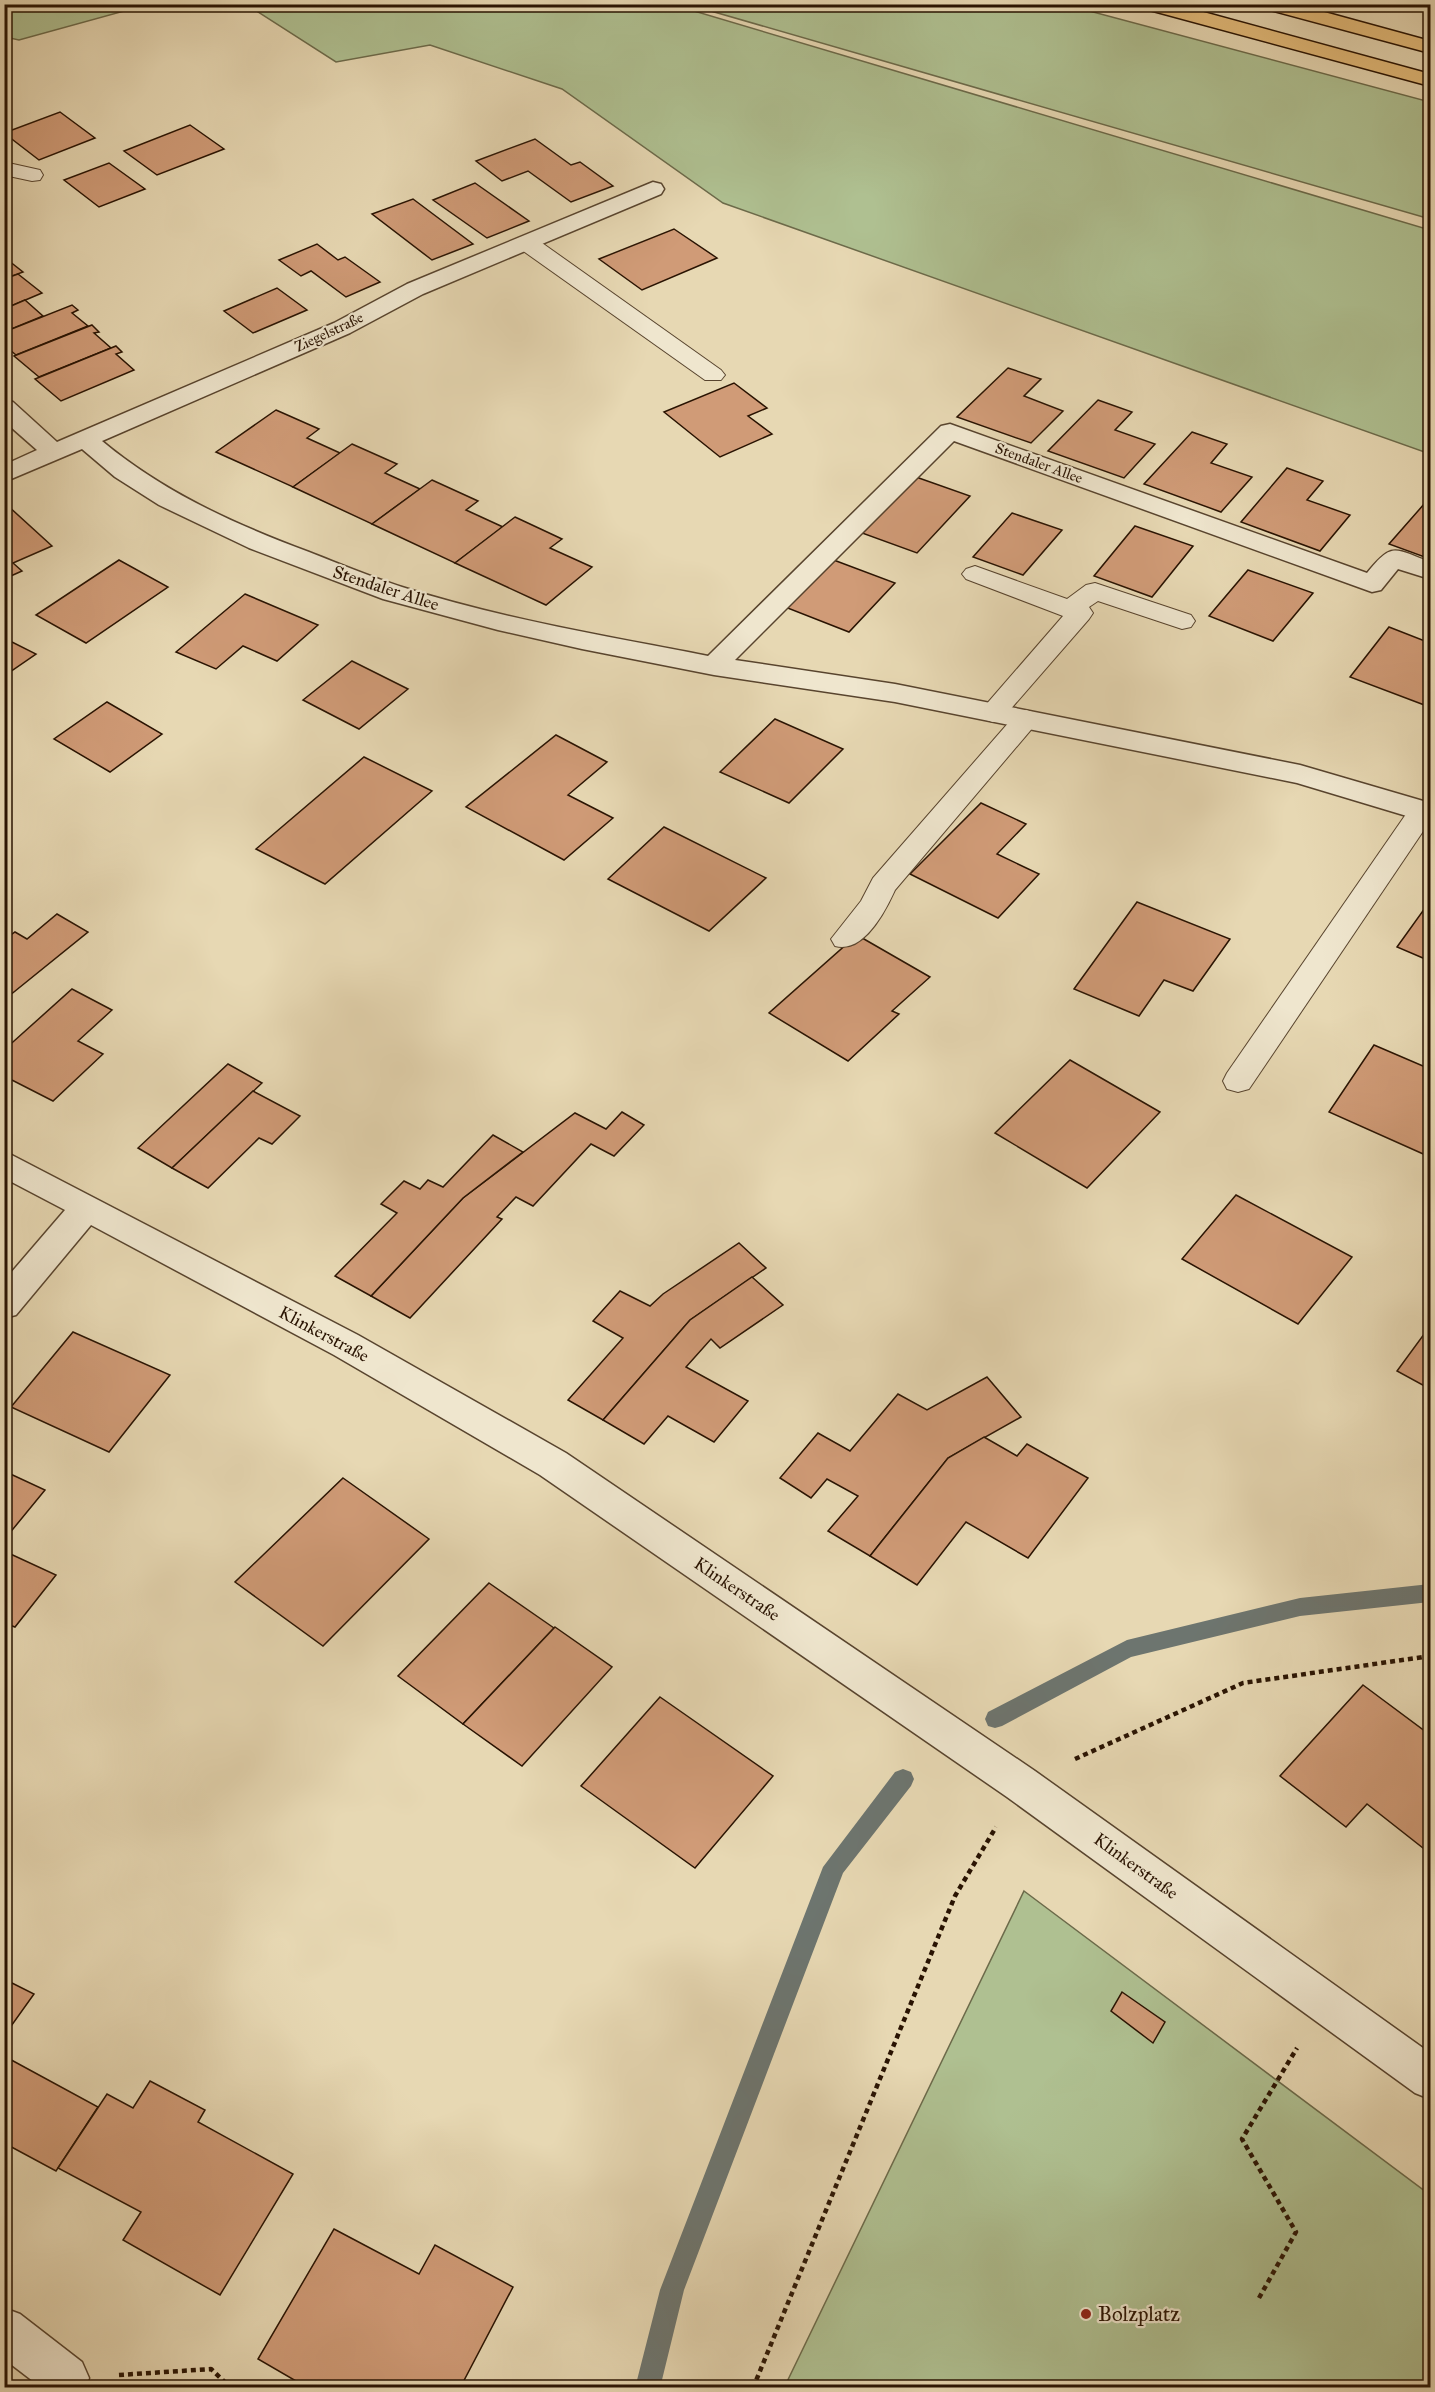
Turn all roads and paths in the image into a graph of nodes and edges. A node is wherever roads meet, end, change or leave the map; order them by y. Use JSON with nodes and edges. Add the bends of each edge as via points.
{"nodes":[{"id":1,"x":1149,"y":4,"type":"edge"},
{"id":2,"x":1270,"y":4,"type":"edge"},
{"id":3,"x":1431,"y":47,"type":"edge"},
{"id":4,"x":1431,"y":80,"type":"edge"},
{"id":5,"x":4,"y":168,"type":"edge"},
{"id":6,"x":32,"y":175,"type":"dead end"},
{"id":7,"x":653,"y":189,"type":"dead end"},
{"id":8,"x":527,"y":243,"type":"junction"},
{"id":9,"x":713,"y":375,"type":"dead end"},
{"id":10,"x":4,"y":407,"type":"edge"},
{"id":11,"x":86,"y":440,"type":"junction"},
{"id":12,"x":56,"y":453,"type":"junction"},
{"id":13,"x":4,"y":474,"type":"edge"},
{"id":14,"x":1431,"y":571,"type":"edge"},
{"id":15,"x":975,"y":574,"type":"dead end"},
{"id":16,"x":1069,"y":609,"type":"junction"},
{"id":17,"x":1182,"y":621,"type":"dead end"},
{"id":18,"x":714,"y":666,"type":"junction"},
{"id":19,"x":993,"y":713,"type":"junction"},
{"id":20,"x":1026,"y":719,"type":"junction"},
{"id":21,"x":1427,"y":812,"type":"edge"},
{"id":22,"x":845,"y":939,"type":"dead end"},
{"id":23,"x":1238,"y":1081,"type":"dead end"},
{"id":24,"x":4,"y":1163,"type":"edge"},
{"id":25,"x":86,"y":1208,"type":"junction"},
{"id":26,"x":4,"y":1305,"type":"edge"},
{"id":27,"x":1431,"y":1656,"type":"edge"},
{"id":28,"x":1021,"y":1784,"type":"junction"},
{"id":29,"x":1325,"y":2001,"type":"junction"},
{"id":30,"x":1431,"y":2078,"type":"edge"},
{"id":31,"x":1259,"y":2298,"type":"dead end"},
{"id":32,"x":4,"y":2331,"type":"edge"},
{"id":33,"x":66,"y":2378,"type":"joint"},
{"id":34,"x":231,"y":2388,"type":"edge"},
{"id":35,"x":753,"y":2388,"type":"edge"}],
"edges":[{"from":1,"to":4,"type":"highway"},
{"from":2,"to":3,"type":"highway"},
{"from":5,"to":6,"type":"lane"},
{"from":7,"to":8,"type":"street","name":"Ziegelstraße"},
{"from":8,"to":9,"type":"lane"},
{"from":8,"to":11,"type":"street","name":"Ziegelstraße","via":[[415,289],[342,328]]},
{"from":10,"to":12,"type":"street"},
{"from":11,"to":12,"type":"street","name":"Ziegelstraße"},
{"from":11,"to":18,"type":"street","name":"Stendaler Allee","via":[[124,472],[168,500],[258,542],[392,593],[498,622]]},
{"from":12,"to":13,"type":"street","name":"Ziegelstraße"},
{"from":14,"to":18,"type":"street","name":"Stendaler Allee","via":[[1393,558],[1372,584],[950,431]]},
{"from":15,"to":16,"type":"lane"},
{"from":16,"to":17,"type":"lane","via":[[1095,591]]},
{"from":16,"to":19,"type":"lane","via":[[1080,613]]},
{"from":18,"to":19,"type":"street","name":"Stendaler Allee","via":[[895,693]]},
{"from":19,"to":20,"type":"street","name":"Stendaler Allee"},
{"from":20,"to":21,"type":"street","name":"Stendaler Allee","via":[[1300,774]]},
{"from":20,"to":22,"type":"lane","via":[[883,885],[873,906]]},
{"from":21,"to":23,"type":"lane"},
{"from":24,"to":25,"type":"street","name":"Klinkerstraße"},
{"from":25,"to":26,"type":"street"},
{"from":25,"to":28,"type":"street","name":"Klinkerstraße","via":[[346,1345],[553,1464]]},
{"from":27,"to":28,"type":"path","via":[[1243,1683]]},
{"from":28,"to":29,"type":"street","name":"Klinkerstraße"},
{"from":28,"to":35,"type":"path","via":[[955,1896]]},
{"from":29,"to":30,"type":"street","name":"Klinkerstraße"},
{"from":29,"to":31,"type":"path","via":[[1242,2139],[1296,2232]]},
{"from":32,"to":33,"type":"street"},
{"from":33,"to":34,"type":"path","via":[[211,2369]]}]}
